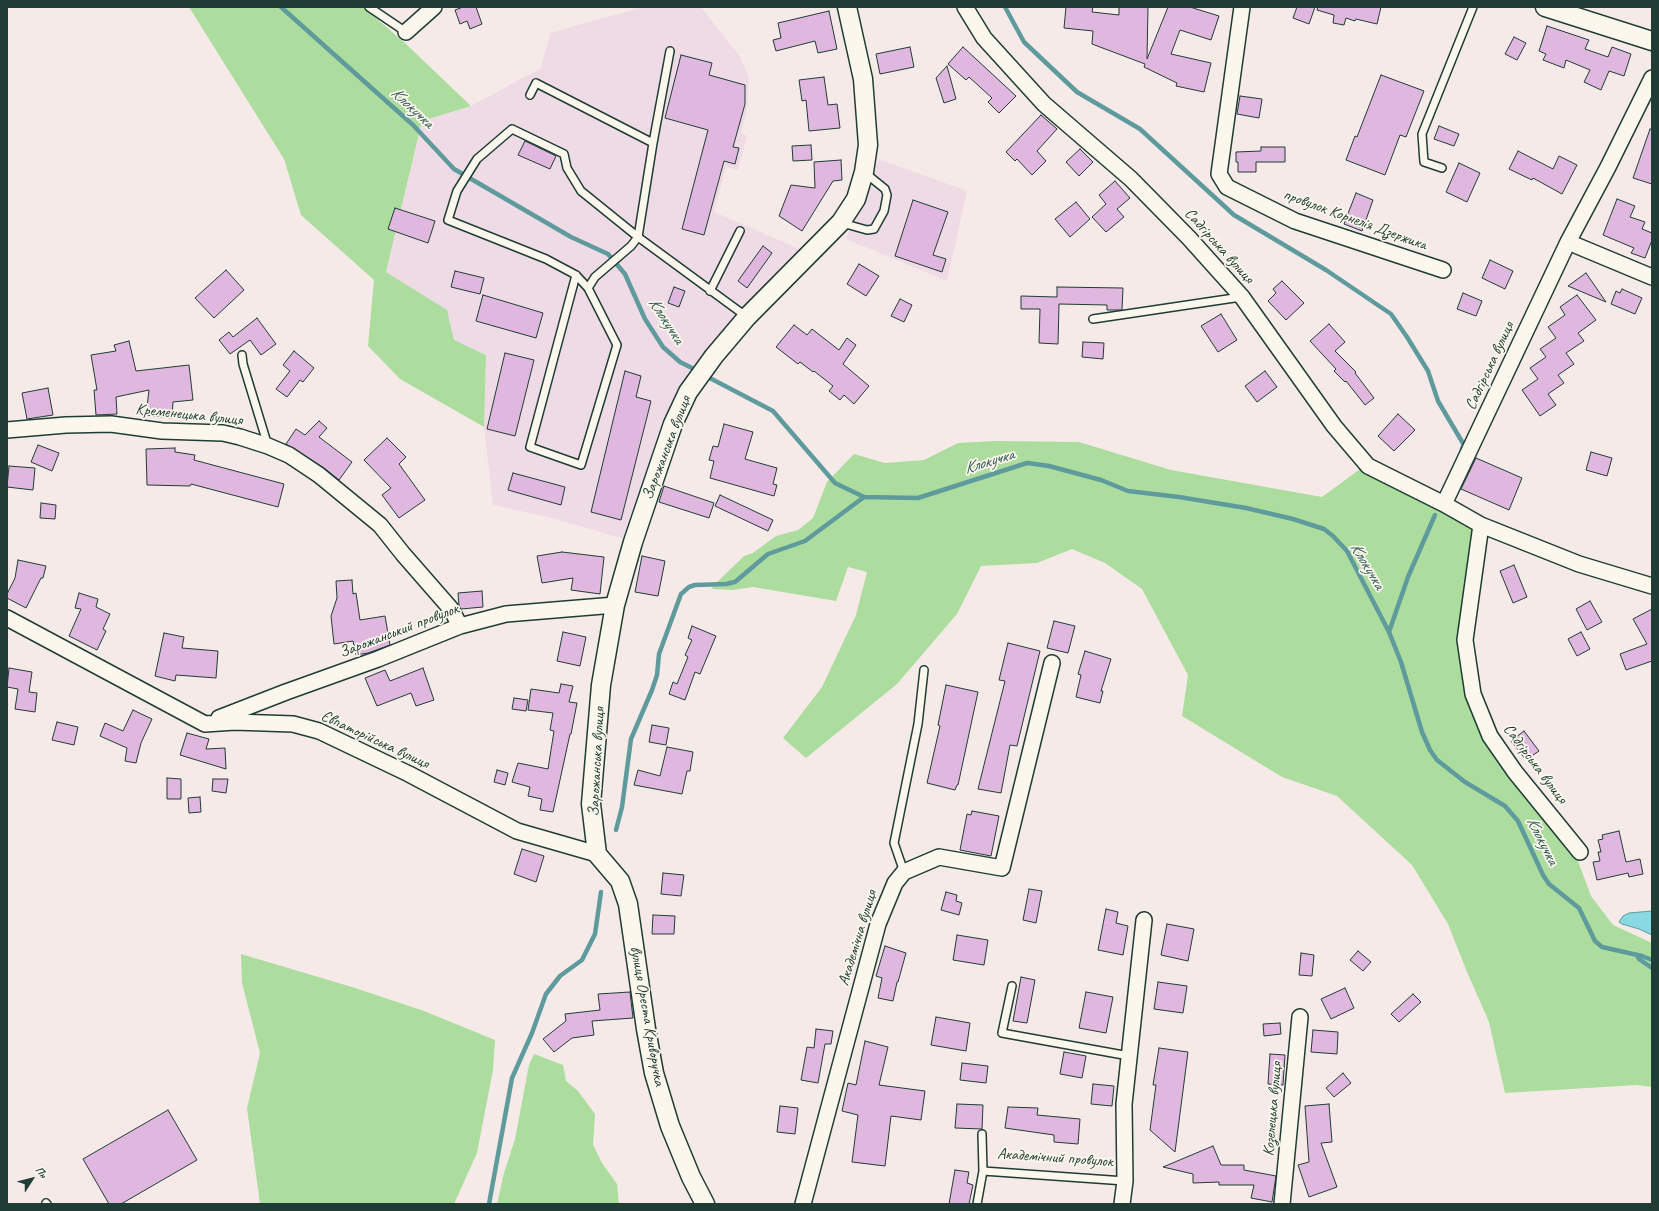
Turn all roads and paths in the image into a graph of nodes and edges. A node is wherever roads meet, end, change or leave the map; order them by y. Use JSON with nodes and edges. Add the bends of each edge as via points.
{"nodes":[{"id":1,"x":369,"y":7,"type":"edge"},
{"id":2,"x":434,"y":7,"type":"edge"},
{"id":3,"x":847,"y":7,"type":"edge"},
{"id":4,"x":965,"y":7,"type":"edge"},
{"id":5,"x":1242,"y":7,"type":"edge"},
{"id":6,"x":1473,"y":7,"type":"edge"},
{"id":7,"x":1545,"y":7,"type":"edge"},
{"id":8,"x":406,"y":32,"type":"joint"},
{"id":9,"x":1652,"y":41,"type":"edge"},
{"id":10,"x":670,"y":51,"type":"dead end"},
{"id":11,"x":1652,"y":78,"type":"edge"},
{"id":12,"x":530,"y":95,"type":"dead end"},
{"id":13,"x":653,"y":143,"type":"junction"},
{"id":14,"x":1442,"y":168,"type":"dead end"},
{"id":15,"x":864,"y":172,"type":"junction"},
{"id":16,"x":841,"y":222,"type":"junction"},
{"id":17,"x":740,"y":230,"type":"dead end"},
{"id":18,"x":638,"y":237,"type":"junction"},
{"id":19,"x":1568,"y":242,"type":"junction"},
{"id":20,"x":1442,"y":270,"type":"dead end"},
{"id":21,"x":576,"y":275,"type":"junction"},
{"id":22,"x":1652,"y":277,"type":"edge"},
{"id":23,"x":588,"y":288,"type":"junction"},
{"id":24,"x":710,"y":291,"type":"junction"},
{"id":25,"x":1242,"y":297,"type":"junction"},
{"id":26,"x":747,"y":317,"type":"junction"},
{"id":27,"x":1093,"y":319,"type":"dead end"},
{"id":28,"x":242,"y":355,"type":"dead end"},
{"id":29,"x":7,"y":430,"type":"edge"},
{"id":30,"x":268,"y":446,"type":"junction"},
{"id":31,"x":1444,"y":504,"type":"junction"},
{"id":32,"x":1480,"y":525,"type":"junction"},
{"id":33,"x":1652,"y":586,"type":"edge"},
{"id":34,"x":615,"y":605,"type":"junction"},
{"id":35,"x":7,"y":618,"type":"edge"},
{"id":36,"x":460,"y":626,"type":"junction"},
{"id":37,"x":1052,"y":663,"type":"dead end"},
{"id":38,"x":924,"y":670,"type":"dead end"},
{"id":39,"x":205,"y":724,"type":"junction"},
{"id":40,"x":1580,"y":852,"type":"dead end"},
{"id":41,"x":597,"y":854,"type":"junction"},
{"id":42,"x":904,"y":872,"type":"junction"},
{"id":43,"x":1144,"y":920,"type":"dead end"},
{"id":44,"x":1012,"y":986,"type":"dead end"},
{"id":45,"x":1300,"y":1017,"type":"dead end"},
{"id":46,"x":1130,"y":1056,"type":"junction"},
{"id":47,"x":982,"y":1134,"type":"dead end"},
{"id":48,"x":983,"y":1171,"type":"junction"},
{"id":49,"x":1124,"y":1181,"type":"junction"},
{"id":50,"x":704,"y":1204,"type":"edge"},
{"id":51,"x":803,"y":1204,"type":"edge"},
{"id":52,"x":977,"y":1204,"type":"edge"},
{"id":53,"x":1122,"y":1204,"type":"edge"},
{"id":54,"x":1282,"y":1204,"type":"edge"}],
"edges":[{"from":1,"to":8,"type":"lane"},
{"from":2,"to":8,"type":"street"},
{"from":3,"to":15,"type":"street","name":"Зарожанська вулиця","via":[[863,79],[868,145]]},
{"from":4,"to":25,"type":"street","name":"Садгірська вулиця","via":[[984,38],[1044,104],[1131,180],[1189,238]]},
{"from":5,"to":20,"type":"street","name":"провулок Корнелія Дзержика","via":[[1219,174],[1227,187],[1295,221]]},
{"from":6,"to":14,"type":"lane","via":[[1422,134],[1424,162]]},
{"from":7,"to":9,"type":"street"},
{"from":10,"to":13,"type":"lane"},
{"from":11,"to":19,"type":"street"},
{"from":12,"to":13,"type":"lane","via":[[536,83]]},
{"from":13,"to":18,"type":"lane"},
{"from":15,"to":16,"type":"street","name":"Зарожанська вулиця","via":[[856,199]]},
{"from":15,"to":16,"type":"lane","via":[[885,189],[887,195],[884,211],[874,228],[868,230]]},
{"from":16,"to":26,"type":"street","name":"Зарожанська вулиця"},
{"from":17,"to":24,"type":"lane"},
{"from":18,"to":21,"type":"lane","via":[[581,191],[567,168],[564,154],[512,129],[477,159],[458,191],[448,220],[546,259]]},
{"from":18,"to":23,"type":"lane","via":[[595,277]]},
{"from":18,"to":24,"type":"lane"},
{"from":19,"to":22,"type":"street"},
{"from":19,"to":31,"type":"street","name":"Садгірська вулиця"},
{"from":21,"to":23,"type":"lane"},
{"from":21,"to":23,"type":"lane","via":[[530,447],[581,464],[617,345]]},
{"from":24,"to":26,"type":"lane"},
{"from":25,"to":27,"type":"lane"},
{"from":25,"to":31,"type":"street","name":"Садгірська вулиця","via":[[1334,426],[1368,466]]},
{"from":26,"to":34,"type":"street","name":"Зарожанська вулиця","via":[[688,392],[673,424],[633,542]]},
{"from":28,"to":30,"type":"lane"},
{"from":29,"to":30,"type":"street","name":"Кременецька вулиця","via":[[111,424],[162,431],[222,433]]},
{"from":30,"to":36,"type":"street","name":"Кременецька вулиця","via":[[289,455],[319,476],[380,525],[451,609]]},
{"from":31,"to":32,"type":"street","name":"Садгірська вулиця"},
{"from":32,"to":33,"type":"street","name":"Садгірська вулиця","via":[[1579,564]]},
{"from":32,"to":40,"type":"street","name":"Садгірська вулиця","via":[[1464,640],[1473,694],[1494,742]]},
{"from":34,"to":36,"type":"street","name":"Зарожанський провулок","via":[[506,614]]},
{"from":34,"to":41,"type":"street","name":"Зарожанська вулиця","via":[[601,685],[591,804]]},
{"from":35,"to":39,"type":"street"},
{"from":36,"to":39,"type":"street","name":"Зарожанський провулок"},
{"from":37,"to":42,"type":"street","via":[[1002,868],[939,857]]},
{"from":38,"to":42,"type":"lane","via":[[918,724],[894,843]]},
{"from":39,"to":41,"type":"street","name":"Євпаторійська вулиця","via":[[293,724],[319,731],[518,831]]},
{"from":41,"to":50,"type":"street","name":"вулиця Ореста Криворучка","via":[[620,881],[628,904],[654,1073],[670,1126]]},
{"from":42,"to":51,"type":"street","name":"Академічна вулиця","via":[[895,883],[878,924]]},
{"from":43,"to":46,"type":"street","name":"Академічний провулок"},
{"from":44,"to":46,"type":"lane","via":[[1002,1033]]},
{"from":45,"to":54,"type":"street","name":"Козелецька вулиця"},
{"from":46,"to":49,"type":"street","name":"Академічний провулок","via":[[1124,1104]]},
{"from":47,"to":48,"type":"lane"},
{"from":48,"to":49,"type":"lane","name":"Академічний провулок"},
{"from":48,"to":52,"type":"lane"},
{"from":49,"to":53,"type":"street","name":"Академічний провулок"}]}
